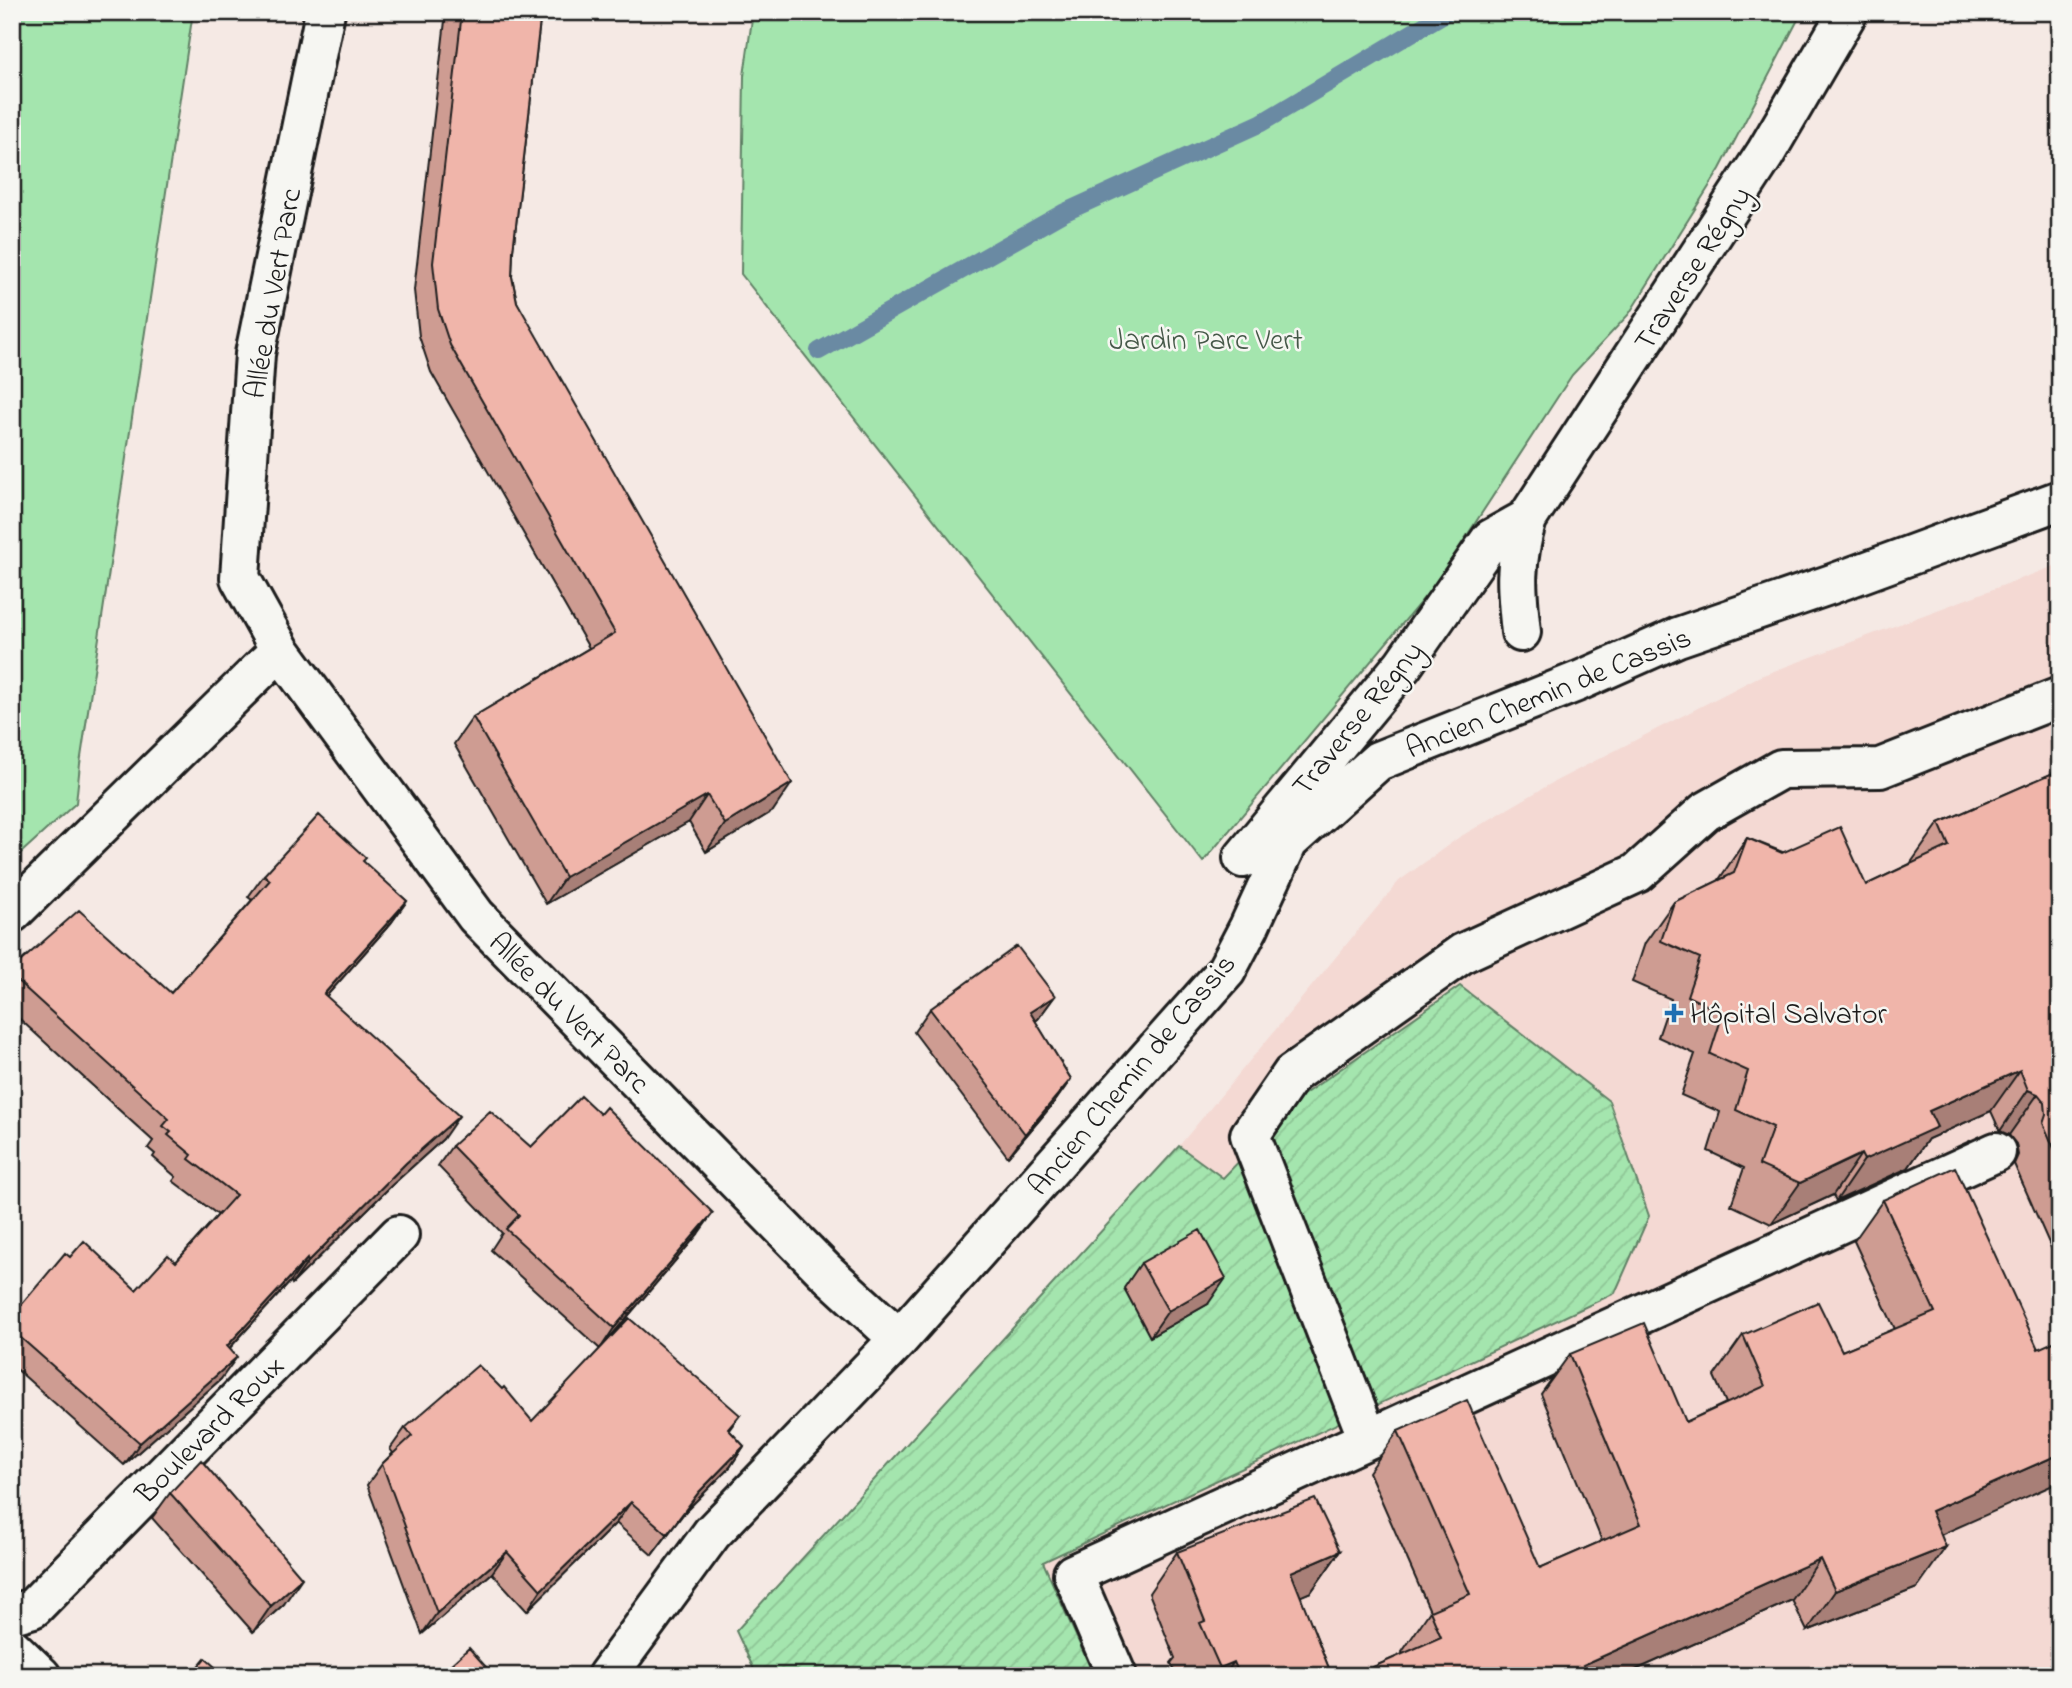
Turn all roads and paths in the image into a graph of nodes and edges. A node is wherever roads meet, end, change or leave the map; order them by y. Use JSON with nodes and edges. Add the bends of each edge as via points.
{"nodes":[{"id":1,"x":325,"y":12,"type":"edge"},
{"id":2,"x":1848,"y":12,"type":"edge"},
{"id":3,"x":2060,"y":500,"type":"edge"},
{"id":4,"x":1527,"y":519,"type":"junction"},
{"id":5,"x":1521,"y":632,"type":"dead end"},
{"id":6,"x":280,"y":650,"type":"junction"},
{"id":7,"x":2060,"y":697,"type":"edge"},
{"id":8,"x":1243,"y":858,"type":"dead end"},
{"id":9,"x":12,"y":913,"type":"edge"},
{"id":10,"x":1996,"y":1152,"type":"dead end"},
{"id":11,"x":399,"y":1235,"type":"dead end"},
{"id":12,"x":900,"y":1339,"type":"junction"},
{"id":13,"x":1368,"y":1439,"type":"junction"},
{"id":14,"x":12,"y":1614,"type":"edge"},
{"id":15,"x":12,"y":1648,"type":"edge"},
{"id":16,"x":41,"y":1676,"type":"edge"},
{"id":17,"x":607,"y":1676,"type":"edge"},
{"id":18,"x":1117,"y":1676,"type":"edge"}],
"edges":[{"from":1,"to":6,"type":"street","name":"Allée du Vert Parc","via":[[255,354],[240,578]]},
{"from":2,"to":4,"type":"street","name":"Traverse Régny","via":[[1765,155]]},
{"from":3,"to":12,"type":"street","name":"Ancien Chemin de Cassis","via":[[1678,636],[1378,761],[1288,842],[1226,971]]},
{"from":4,"to":5,"type":"street","name":"Traverse Régny","via":[[1515,583]]},
{"from":4,"to":8,"type":"street","name":"Traverse Régny","via":[[1491,539],[1403,665]]},
{"from":6,"to":9,"type":"street"},
{"from":6,"to":12,"type":"street","name":"Allée du Vert Parc","via":[[476,916],[824,1270]]},
{"from":7,"to":13,"type":"street","via":[[1881,768],[1781,769],[1705,812],[1637,873],[1463,953],[1292,1074],[1250,1135]]},
{"from":10,"to":13,"type":"street"},
{"from":11,"to":14,"type":"street","name":"Boulevard Roux","via":[[33,1608]]},
{"from":12,"to":17,"type":"street","name":"Ancien Chemin de Cassis","via":[[712,1533]]},
{"from":13,"to":18,"type":"street","via":[[1073,1574]]},
{"from":15,"to":16,"type":"street"}]}
